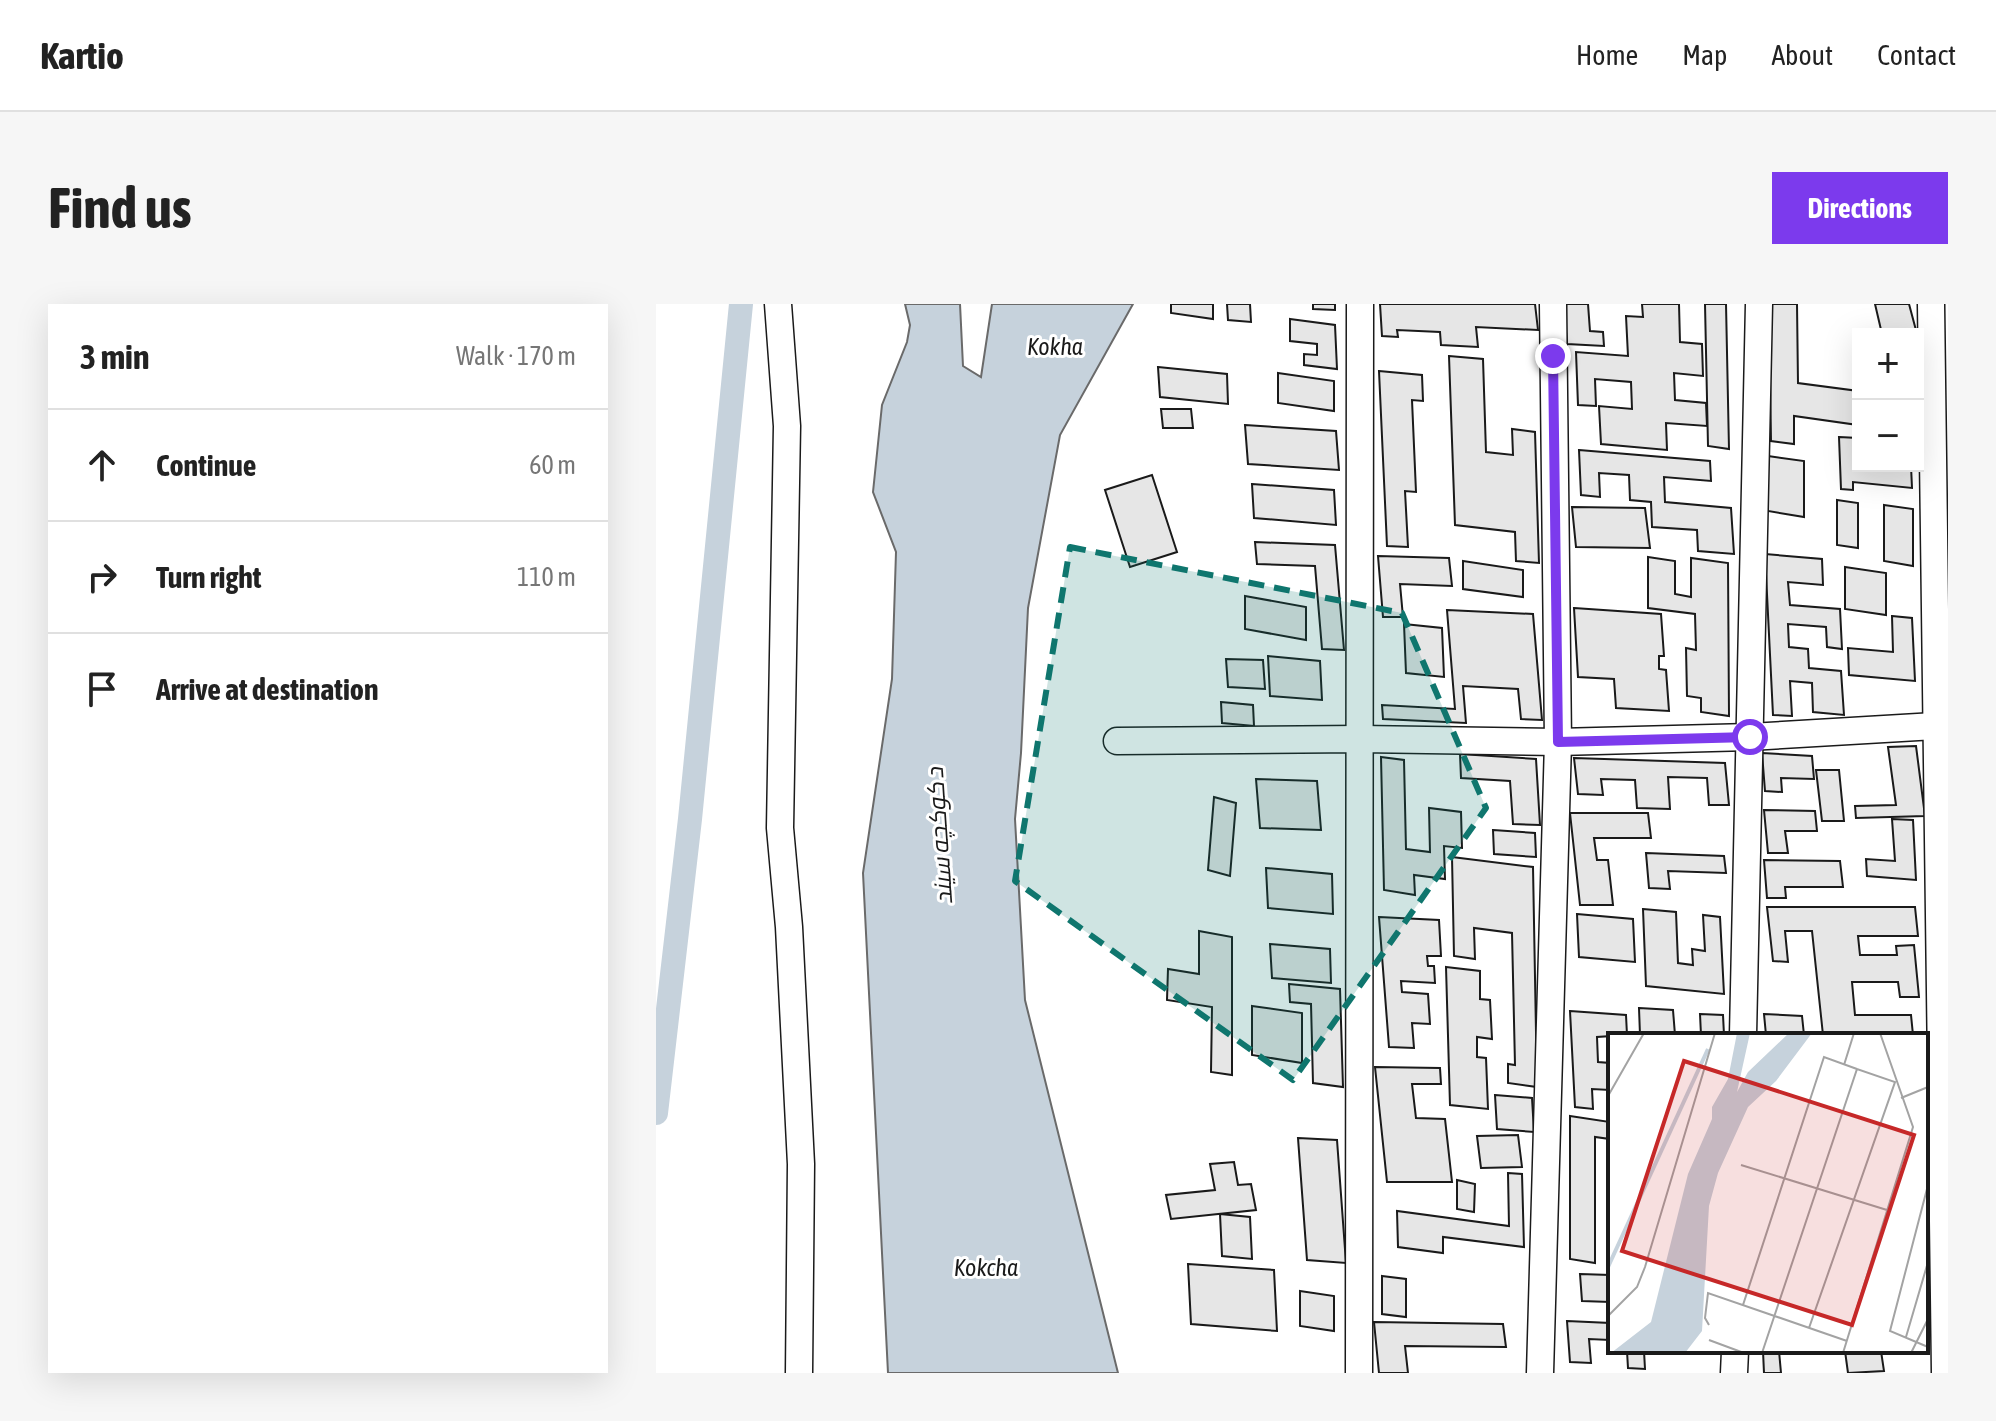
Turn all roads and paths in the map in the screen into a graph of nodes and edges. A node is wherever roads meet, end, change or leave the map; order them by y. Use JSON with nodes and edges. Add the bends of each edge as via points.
{"nodes":[{"id":1,"x":778,"y":304,"type":"edge"},
{"id":2,"x":1360,"y":304,"type":"edge"},
{"id":3,"x":1553,"y":304,"type":"edge"},
{"id":4,"x":1759,"y":304,"type":"edge"},
{"id":5,"x":1931,"y":304,"type":"edge"},
{"id":6,"x":1935,"y":726,"type":"junction"},
{"id":7,"x":1750,"y":737,"type":"junction"},
{"id":8,"x":1361,"y":739,"type":"junction"},
{"id":9,"x":1117,"y":741,"type":"dead end"},
{"id":10,"x":1558,"y":742,"type":"junction"},
{"id":11,"x":1743,"y":1033,"type":"edge"},
{"id":12,"x":1735,"y":1353,"type":"edge"},
{"id":13,"x":799,"y":1373,"type":"edge"},
{"id":14,"x":1359,"y":1373,"type":"edge"},
{"id":15,"x":1540,"y":1373,"type":"edge"},
{"id":16,"x":1734,"y":1373,"type":"edge"},
{"id":17,"x":1945,"y":1373,"type":"edge"}],
"edges":[{"from":1,"to":13,"type":"street","via":[[787,426],[780,828],[801,1164]]},
{"from":2,"to":8,"type":"street"},
{"from":3,"to":10,"type":"street"},
{"from":4,"to":7,"type":"street"},
{"from":5,"to":6,"type":"street"},
{"from":6,"to":7,"type":"street"},
{"from":6,"to":17,"type":"street"},
{"from":7,"to":10,"type":"street"},
{"from":7,"to":11,"type":"street"},
{"from":8,"to":9,"type":"street"},
{"from":8,"to":10,"type":"street"},
{"from":8,"to":14,"type":"street"},
{"from":10,"to":15,"type":"street"},
{"from":12,"to":16,"type":"street"}]}
